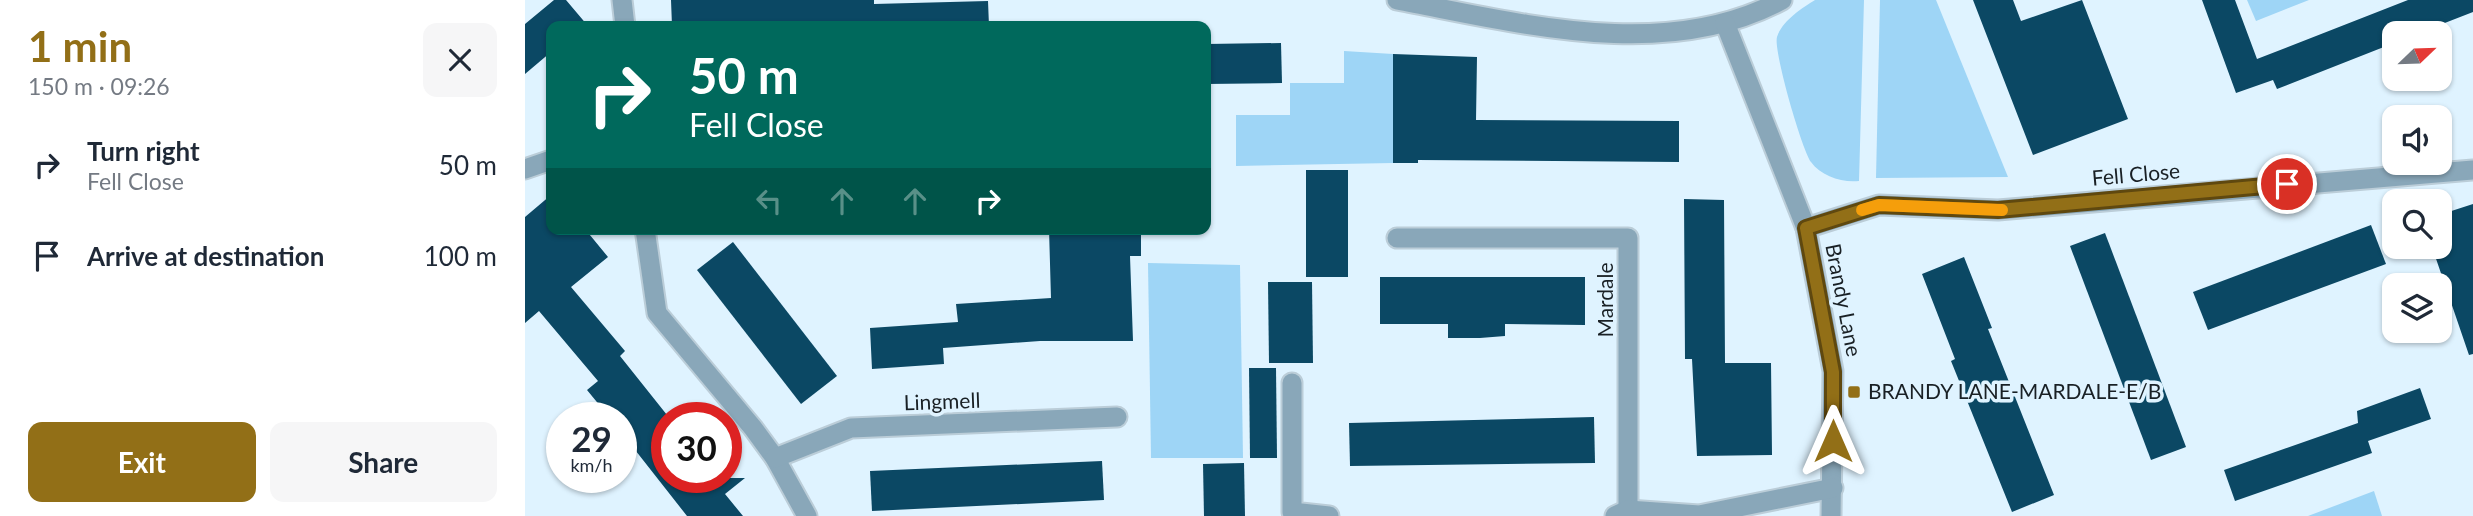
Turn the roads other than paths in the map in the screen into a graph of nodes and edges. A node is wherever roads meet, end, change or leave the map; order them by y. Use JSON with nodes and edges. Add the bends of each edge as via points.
{"nodes":[{"id":1,"x":622,"y":0,"type":"edge"},
{"id":2,"x":1397,"y":0,"type":"edge"},
{"id":3,"x":1782,"y":0,"type":"edge"},
{"id":4,"x":624,"y":21,"type":"edge"},
{"id":5,"x":1725,"y":23,"type":"junction"},
{"id":6,"x":546,"y":162,"type":"edge"},
{"id":7,"x":525,"y":169,"type":"edge"},
{"id":8,"x":2473,"y":170,"type":"edge"},
{"id":9,"x":1806,"y":228,"type":"junction"},
{"id":10,"x":646,"y":235,"type":"edge"},
{"id":11,"x":1397,"y":238,"type":"dead end"},
{"id":12,"x":1292,"y":383,"type":"dead end"},
{"id":13,"x":1117,"y":417,"type":"dead end"},
{"id":14,"x":775,"y":458,"type":"junction"},
{"id":15,"x":1833,"y":488,"type":"junction"},
{"id":16,"x":1622,"y":513,"type":"edge"},
{"id":17,"x":807,"y":516,"type":"edge"},
{"id":18,"x":1329,"y":516,"type":"edge"},
{"id":19,"x":1831,"y":516,"type":"edge"}],
"edges":[{"from":1,"to":4,"type":"street"},
{"from":2,"to":5,"type":"street","via":[[1486,17],[1632,34]]},
{"from":3,"to":5,"type":"street"},
{"from":5,"to":9,"type":"street","name":"Brandy Lane"},
{"from":6,"to":7,"type":"street"},
{"from":8,"to":9,"type":"street","name":"Fell Close","via":[[1998,210],[1879,205]]},
{"from":9,"to":15,"type":"street","name":"Brandy Lane","via":[[1833,372]]},
{"from":10,"to":14,"type":"street","via":[[657,313]]},
{"from":11,"to":16,"type":"street","name":"Mardale","via":[[1628,238]]},
{"from":12,"to":18,"type":"street","via":[[1292,512]]},
{"from":13,"to":14,"type":"street","name":"Lingmell","via":[[851,428]]},
{"from":14,"to":17,"type":"street"},
{"from":15,"to":16,"type":"street","name":"Mardale","via":[[1699,515]]},
{"from":15,"to":19,"type":"street","name":"Brandy Lane"}]}
